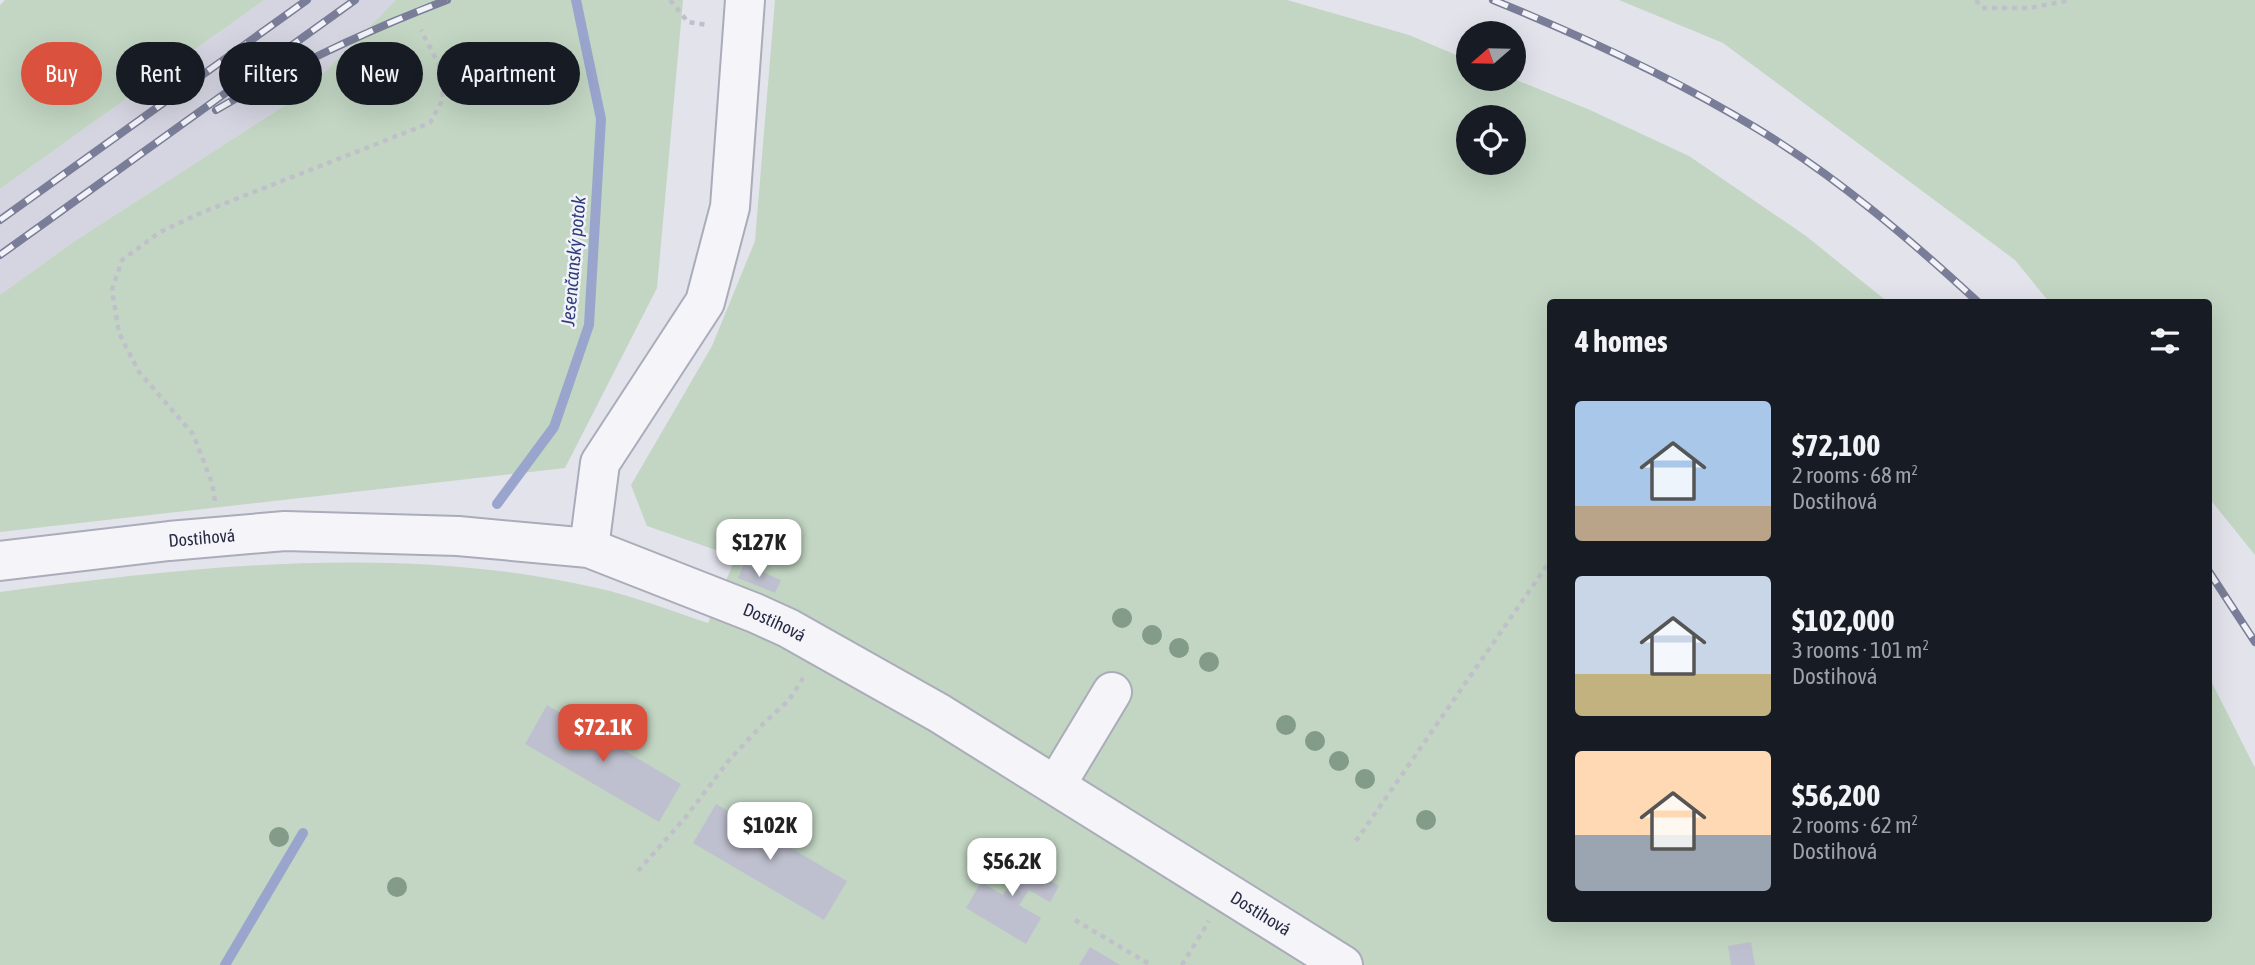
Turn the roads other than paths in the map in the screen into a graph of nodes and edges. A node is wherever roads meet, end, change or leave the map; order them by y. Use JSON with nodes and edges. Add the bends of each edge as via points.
{"nodes":[{"id":1,"x":744,"y":16,"type":"edge"},
{"id":2,"x":589,"y":548,"type":"junction"},
{"id":3,"x":0,"y":561,"type":"edge"},
{"id":4,"x":1112,"y":692,"type":"dead end"},
{"id":5,"x":1056,"y":785,"type":"junction"},
{"id":6,"x":1343,"y":965,"type":"edge"}],
"edges":[{"from":1,"to":2,"type":"street","via":[[730,207],[705,302],[600,463]]},
{"from":2,"to":3,"type":"street","name":"Dostihová","via":[[458,536],[285,531]]},
{"from":2,"to":5,"type":"street","name":"Dostihová","via":[[755,613],[822,647]]},
{"from":4,"to":5,"type":"street"},
{"from":5,"to":6,"type":"street","name":"Dostihová"}]}
